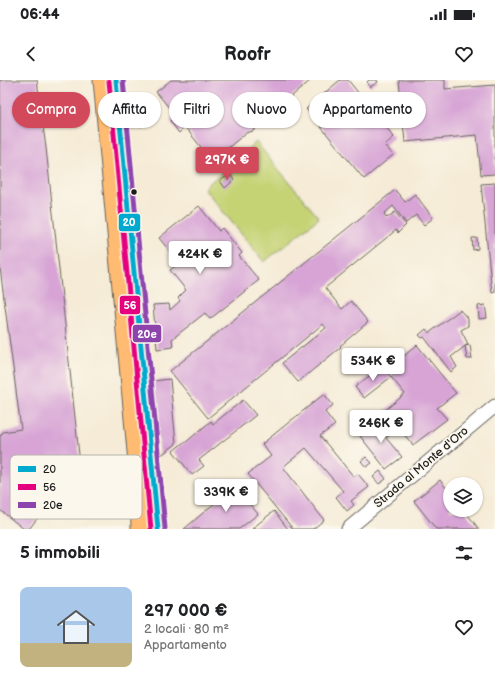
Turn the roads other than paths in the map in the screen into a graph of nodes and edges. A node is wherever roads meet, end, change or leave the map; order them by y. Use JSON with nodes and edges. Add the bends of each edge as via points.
{"nodes":[{"id":1,"x":102,"y":80,"type":"edge"},
{"id":2,"x":116,"y":80,"type":"edge"},
{"id":3,"x":495,"y":406,"type":"edge"},
{"id":4,"x":136,"y":455,"type":"edge"},
{"id":5,"x":140,"y":519,"type":"edge"},
{"id":6,"x":140,"y":529,"type":"edge"},
{"id":7,"x":158,"y":529,"type":"edge"},
{"id":8,"x":348,"y":529,"type":"edge"}],
"edges":[{"from":1,"to":4,"type":"main road"},
{"from":2,"to":7,"type":"main road"},
{"from":3,"to":8,"type":"street","name":"Strada al Monte d'Oro"},
{"from":5,"to":6,"type":"main road"}]}
